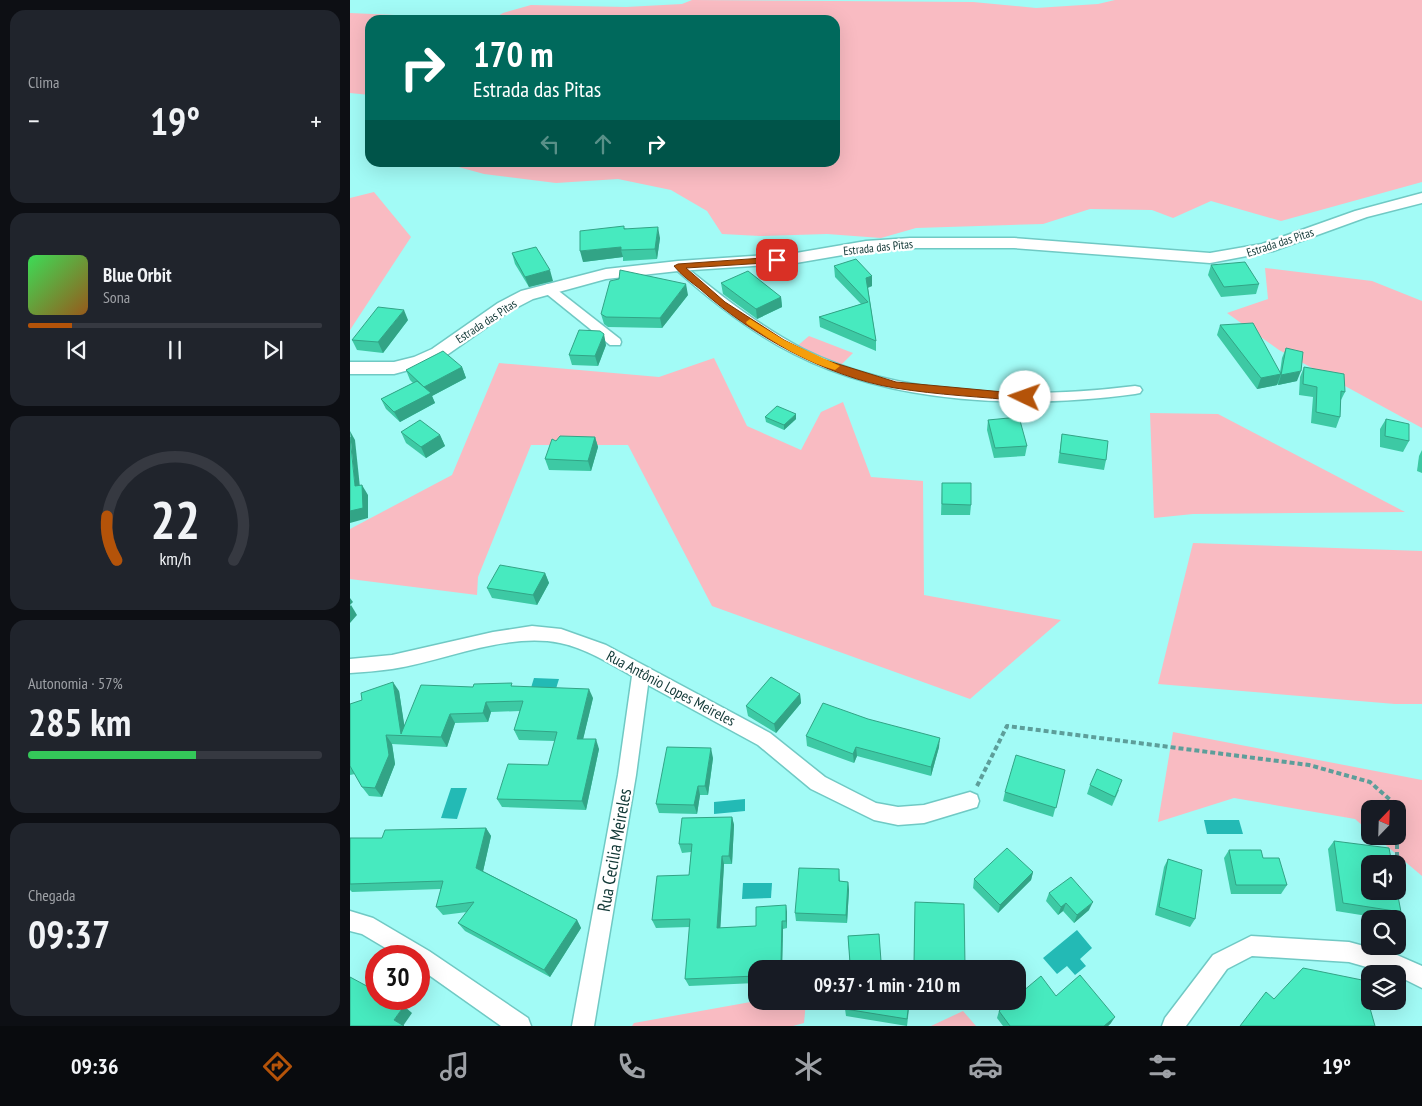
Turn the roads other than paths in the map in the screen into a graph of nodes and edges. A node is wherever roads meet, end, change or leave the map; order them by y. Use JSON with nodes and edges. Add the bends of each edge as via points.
{"nodes":[{"id":1,"x":1422,"y":198,"type":"edge"},
{"id":2,"x":678,"y":266,"type":"junction"},
{"id":3,"x":547,"y":288,"type":"junction"},
{"id":4,"x":615,"y":342,"type":"dead end"},
{"id":5,"x":350,"y":368,"type":"edge"},
{"id":6,"x":1135,"y":390,"type":"dead end"},
{"id":7,"x":350,"y":666,"type":"edge"},
{"id":8,"x":641,"y":673,"type":"junction"},
{"id":9,"x":970,"y":800,"type":"road end"},
{"id":10,"x":350,"y":920,"type":"edge"},
{"id":11,"x":1422,"y":977,"type":"edge"},
{"id":12,"x":520,"y":1026,"type":"edge"},
{"id":13,"x":583,"y":1026,"type":"edge"},
{"id":14,"x":1173,"y":1026,"type":"edge"}],
"edges":[{"from":1,"to":2,"type":"street","name":"Estrada das Pitas","via":[[1361,214],[1267,248],[1210,258],[1014,243],[910,243],[866,246],[796,258]]},
{"from":2,"to":3,"type":"street","name":"Estrada das Pitas","via":[[606,274]]},
{"from":2,"to":6,"type":"street","via":[[722,304],[781,342],[818,361],[876,380],[925,389],[1012,397],[1060,397]]},
{"from":3,"to":4,"type":"street"},
{"from":3,"to":5,"type":"street","name":"Estrada das Pitas","via":[[504,306],[438,353],[420,361],[394,368]]},
{"from":7,"to":8,"type":"street","name":"Rua Antônio Lopes Meireles","via":[[392,662],[532,633],[561,636],[600,650]]},
{"from":8,"to":9,"type":"street","name":"Rua Antônio Lopes Meireles","via":[[764,739],[818,783],[874,811],[898,816],[924,814]]},
{"from":8,"to":13,"type":"street","name":"Rua Cecilia Meireles","via":[[627,775]]},
{"from":10,"to":12,"type":"street","via":[[366,925],[422,958]]},
{"from":11,"to":14,"type":"street","via":[[1397,965],[1349,952],[1251,946],[1220,962]]}]}
